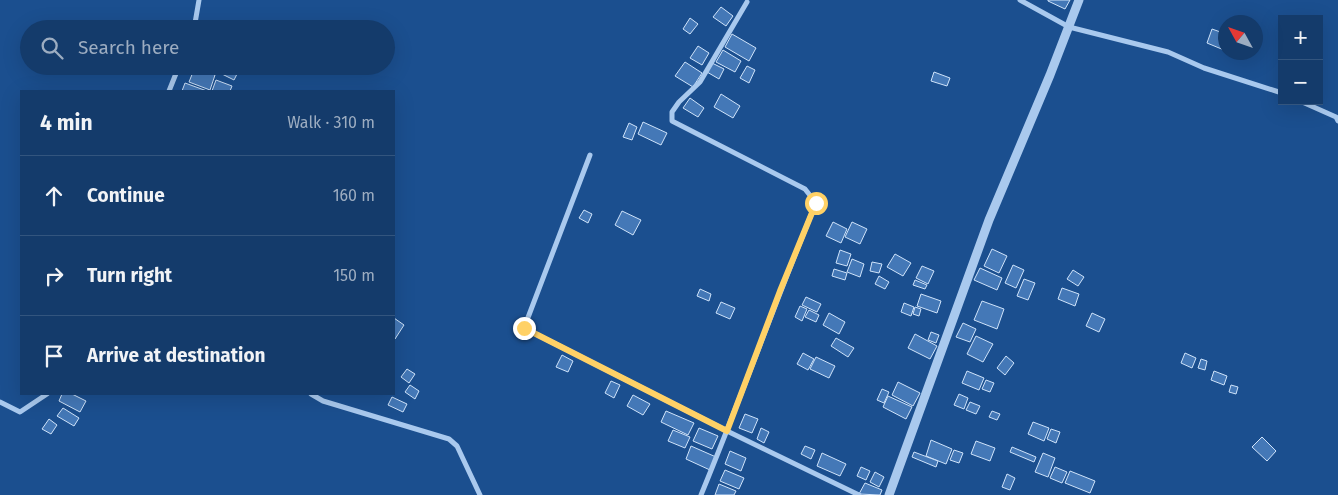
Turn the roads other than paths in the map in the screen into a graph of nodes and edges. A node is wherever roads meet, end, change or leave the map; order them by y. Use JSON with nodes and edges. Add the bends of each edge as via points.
{"nodes":[{"id":1,"x":199,"y":0,"type":"edge"},
{"id":2,"x":1020,"y":0,"type":"edge"},
{"id":3,"x":1079,"y":0,"type":"edge"},
{"id":4,"x":747,"y":2,"type":"dead end"},
{"id":5,"x":196,"y":20,"type":"edge"},
{"id":6,"x":1069,"y":27,"type":"junction"},
{"id":7,"x":175,"y":75,"type":"edge"},
{"id":8,"x":169,"y":90,"type":"edge"},
{"id":9,"x":1278,"y":92,"type":"edge"},
{"id":10,"x":1309,"y":105,"type":"edge"},
{"id":11,"x":1338,"y":121,"type":"edge"},
{"id":12,"x":590,"y":155,"type":"dead end"},
{"id":13,"x":46,"y":395,"type":"edge"},
{"id":14,"x":313,"y":395,"type":"edge"},
{"id":15,"x":0,"y":402,"type":"edge"},
{"id":16,"x":727,"y":431,"type":"junction"},
{"id":17,"x":480,"y":495,"type":"edge"},
{"id":18,"x":701,"y":495,"type":"edge"},
{"id":19,"x":859,"y":495,"type":"edge"},
{"id":20,"x":889,"y":495,"type":"edge"}],
"edges":[{"from":1,"to":5,"type":"street"},
{"from":2,"to":6,"type":"street"},
{"from":3,"to":6,"type":"street"},
{"from":4,"to":16,"type":"street","via":[[700,82],[672,112],[672,121],[805,189],[816,203]]},
{"from":6,"to":9,"type":"street","via":[[1168,52],[1204,68]]},
{"from":6,"to":20,"type":"street","via":[[989,220]]},
{"from":7,"to":8,"type":"street"},
{"from":10,"to":11,"type":"street","via":[[1336,117]]},
{"from":12,"to":16,"type":"street","via":[[524,328]]},
{"from":13,"to":15,"type":"street","via":[[20,412]]},
{"from":14,"to":17,"type":"street","via":[[323,401],[449,439],[458,446]]},
{"from":16,"to":18,"type":"street"},
{"from":16,"to":19,"type":"street"}]}
